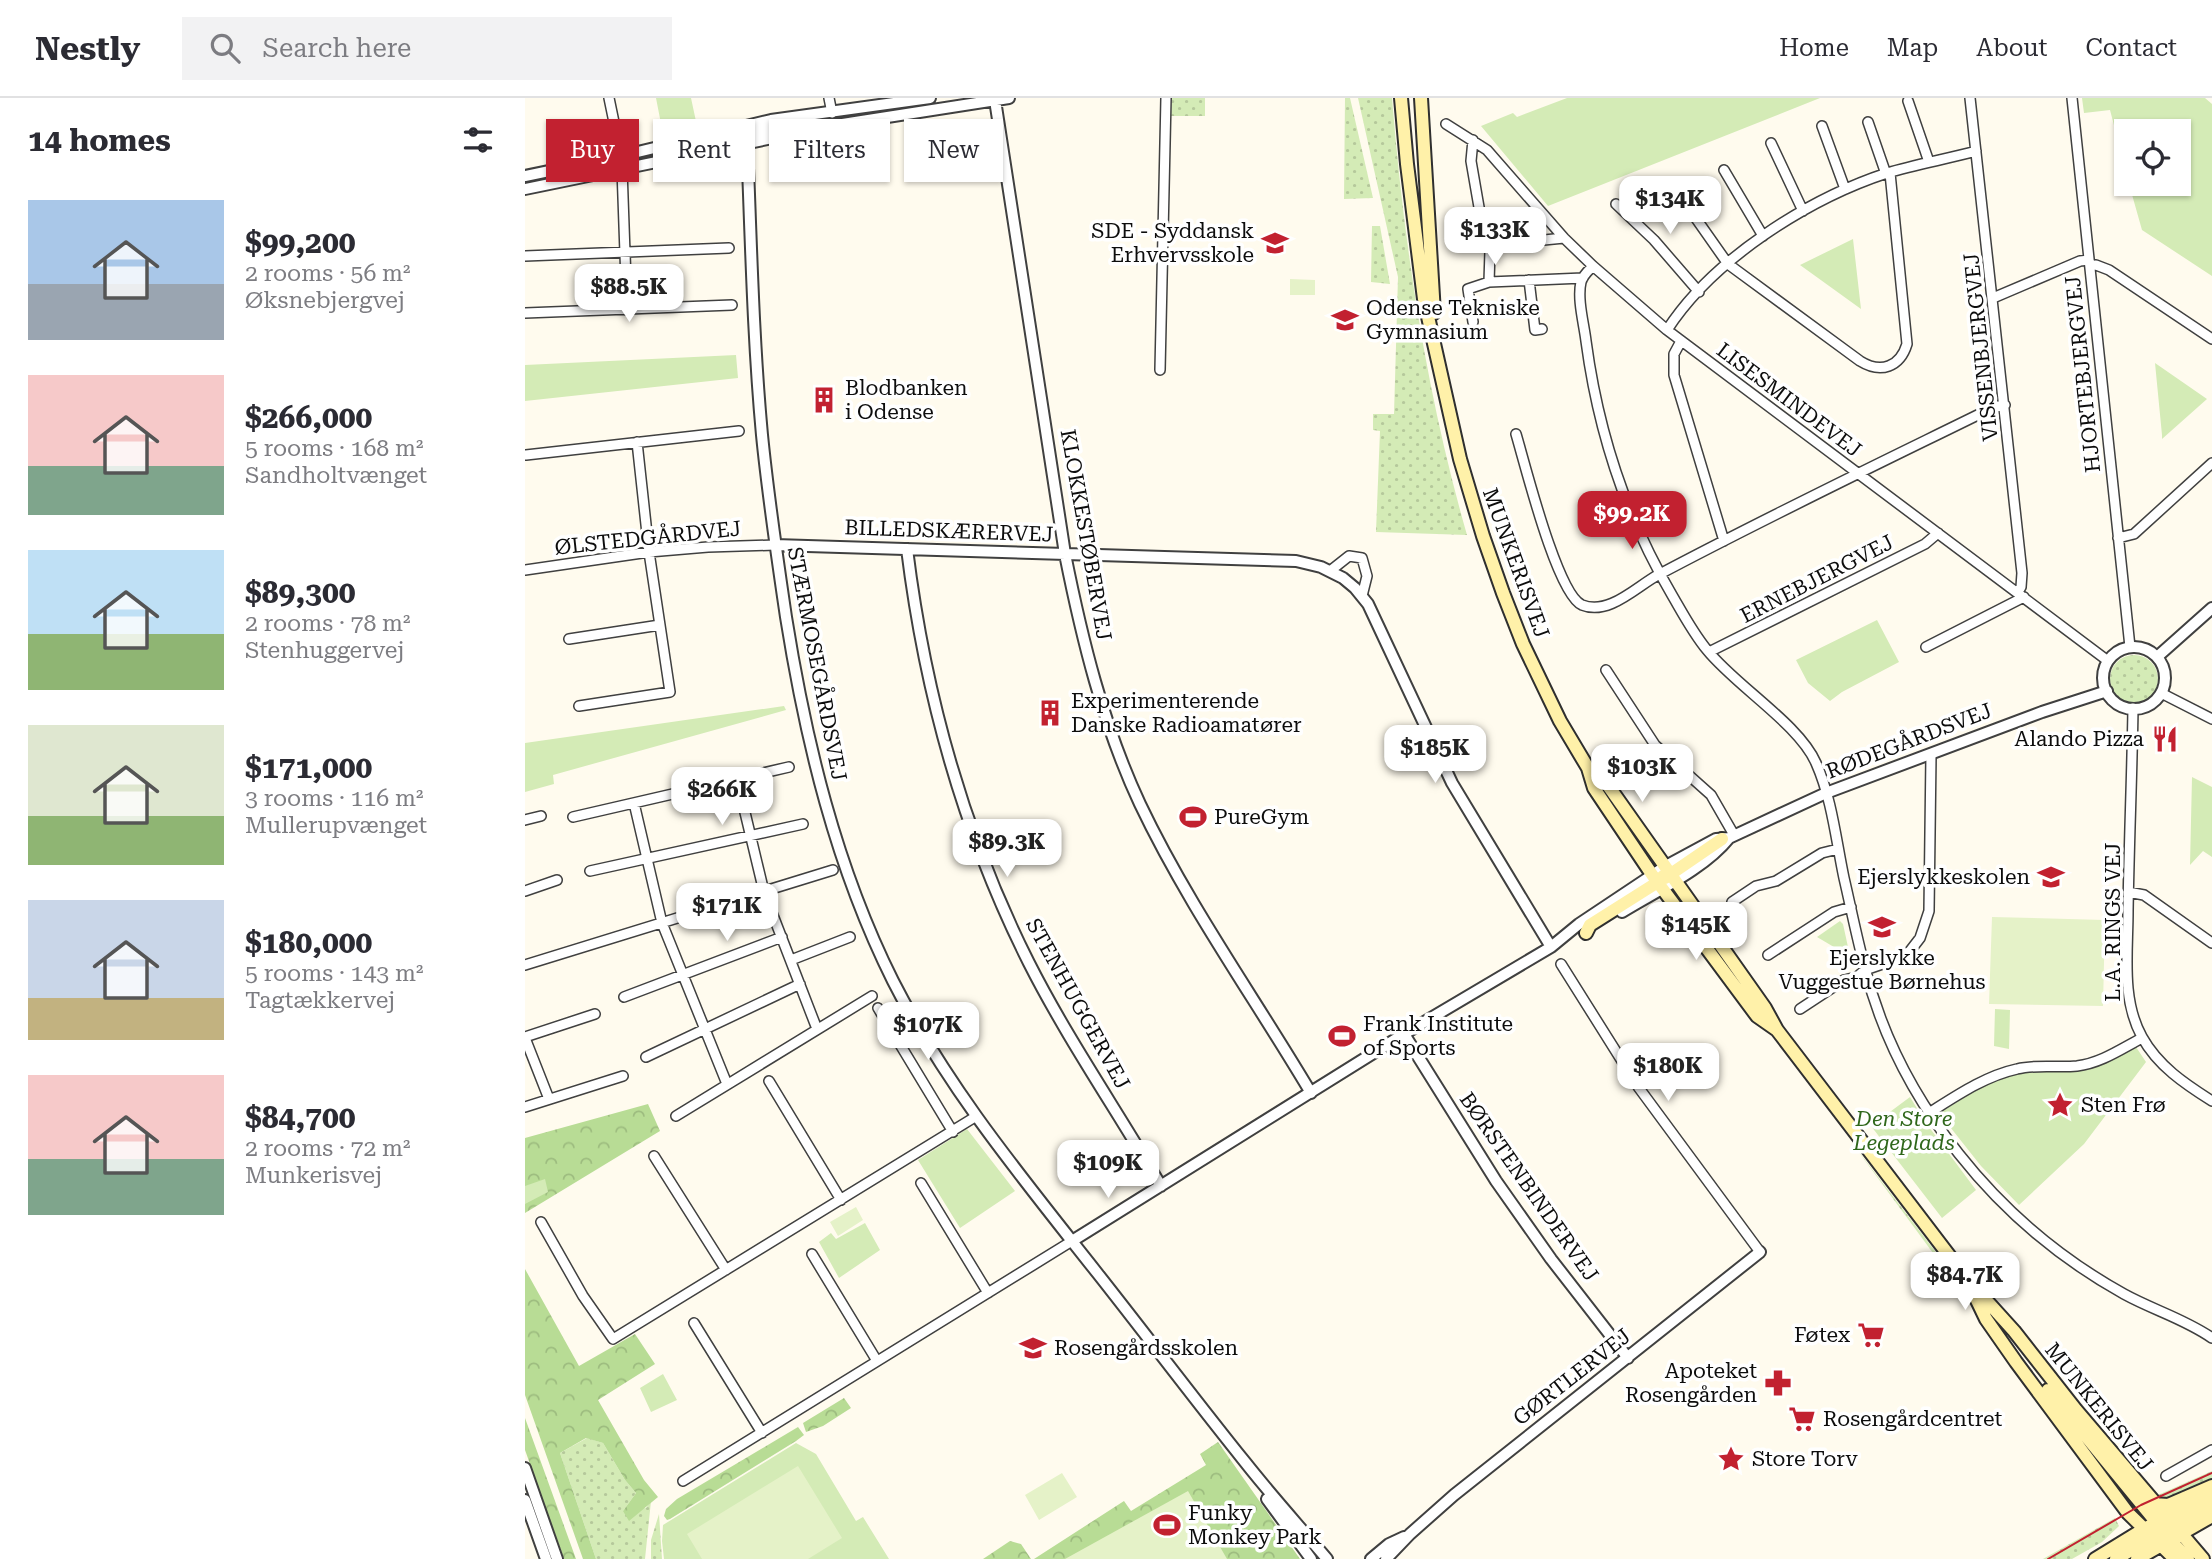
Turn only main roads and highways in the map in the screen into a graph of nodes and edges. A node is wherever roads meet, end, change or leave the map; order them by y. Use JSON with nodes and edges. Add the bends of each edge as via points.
{"nodes":[{"id":1,"x":1401,"y":98,"type":"edge"},
{"id":2,"x":1413,"y":98,"type":"edge"},
{"id":3,"x":1421,"y":98,"type":"edge"},
{"id":4,"x":1425,"y":169,"type":"junction"},
{"id":5,"x":1439,"y":359,"type":"junction"},
{"id":6,"x":1588,"y":768,"type":"junction"},
{"id":7,"x":1728,"y":837,"type":"road end"},
{"id":8,"x":1664,"y":877,"type":"junction"},
{"id":9,"x":1586,"y":933,"type":"road end"},
{"id":10,"x":1777,"y":1030,"type":"junction"},
{"id":11,"x":1967,"y":1279,"type":"junction"},
{"id":12,"x":2212,"y":1486,"type":"edge"},
{"id":13,"x":2212,"y":1496,"type":"edge"},
{"id":14,"x":2154,"y":1504,"type":"junction"},
{"id":15,"x":2212,"y":1506,"type":"edge"},
{"id":16,"x":2212,"y":1516,"type":"edge"},
{"id":17,"x":2165,"y":1535,"type":"edge"},
{"id":18,"x":2095,"y":1559,"type":"edge"},
{"id":19,"x":2116,"y":1559,"type":"edge"},
{"id":20,"x":2137,"y":1559,"type":"edge"},
{"id":21,"x":2150,"y":1559,"type":"edge"},
{"id":22,"x":2188,"y":1559,"type":"edge"},
{"id":23,"x":2203,"y":1559,"type":"edge"}],
"edges":[{"from":1,"to":5,"type":"main road","name":"MUNKERISVEJ","via":[[1418,258]]},
{"from":2,"to":4,"type":"main road","via":[[1417,148]]},
{"from":3,"to":4,"type":"main road","name":"MUNKERISVEJ"},
{"from":4,"to":5,"type":"main road","name":"MUNKERISVEJ"},
{"from":5,"to":6,"type":"main road","name":"MUNKERISVEJ","via":[[1460,459],[1503,593],[1560,721]]},
{"from":6,"to":8,"type":"main road","name":"MUNKERISVEJ","via":[[1607,784]]},
{"from":6,"to":8,"type":"main road","name":"MUNKERISVEJ","via":[[1607,807]]},
{"from":7,"to":8,"type":"main road"},
{"from":8,"to":9,"type":"main road","via":[[1590,925]]},
{"from":8,"to":10,"type":"main road","name":"MUNKERISVEJ","via":[[1735,965]]},
{"from":8,"to":10,"type":"main road","name":"MUNKERISVEJ","via":[[1758,1016]]},
{"from":10,"to":11,"type":"main road","name":"MUNKERISVEJ"},
{"from":11,"to":14,"type":"main road","name":"MUNKERISVEJ"},
{"from":11,"to":17,"type":"main road","name":"MUNKERISVEJ","via":[[1986,1319],[2128,1513]]},
{"from":12,"to":14,"type":"main road","via":[[2168,1505]]},
{"from":13,"to":17,"type":"main road"},
{"from":14,"to":17,"type":"main road","name":"MUNKERISVEJ"},
{"from":15,"to":17,"type":"main road"},
{"from":16,"to":17,"type":"main road"},
{"from":17,"to":18,"type":"main road"},
{"from":17,"to":19,"type":"main road"},
{"from":17,"to":20,"type":"main road"},
{"from":17,"to":21,"type":"main road","via":[[2163,1552]]},
{"from":17,"to":22,"type":"main road"},
{"from":17,"to":23,"type":"main road","name":"MUNKERISVEJ"}]}
